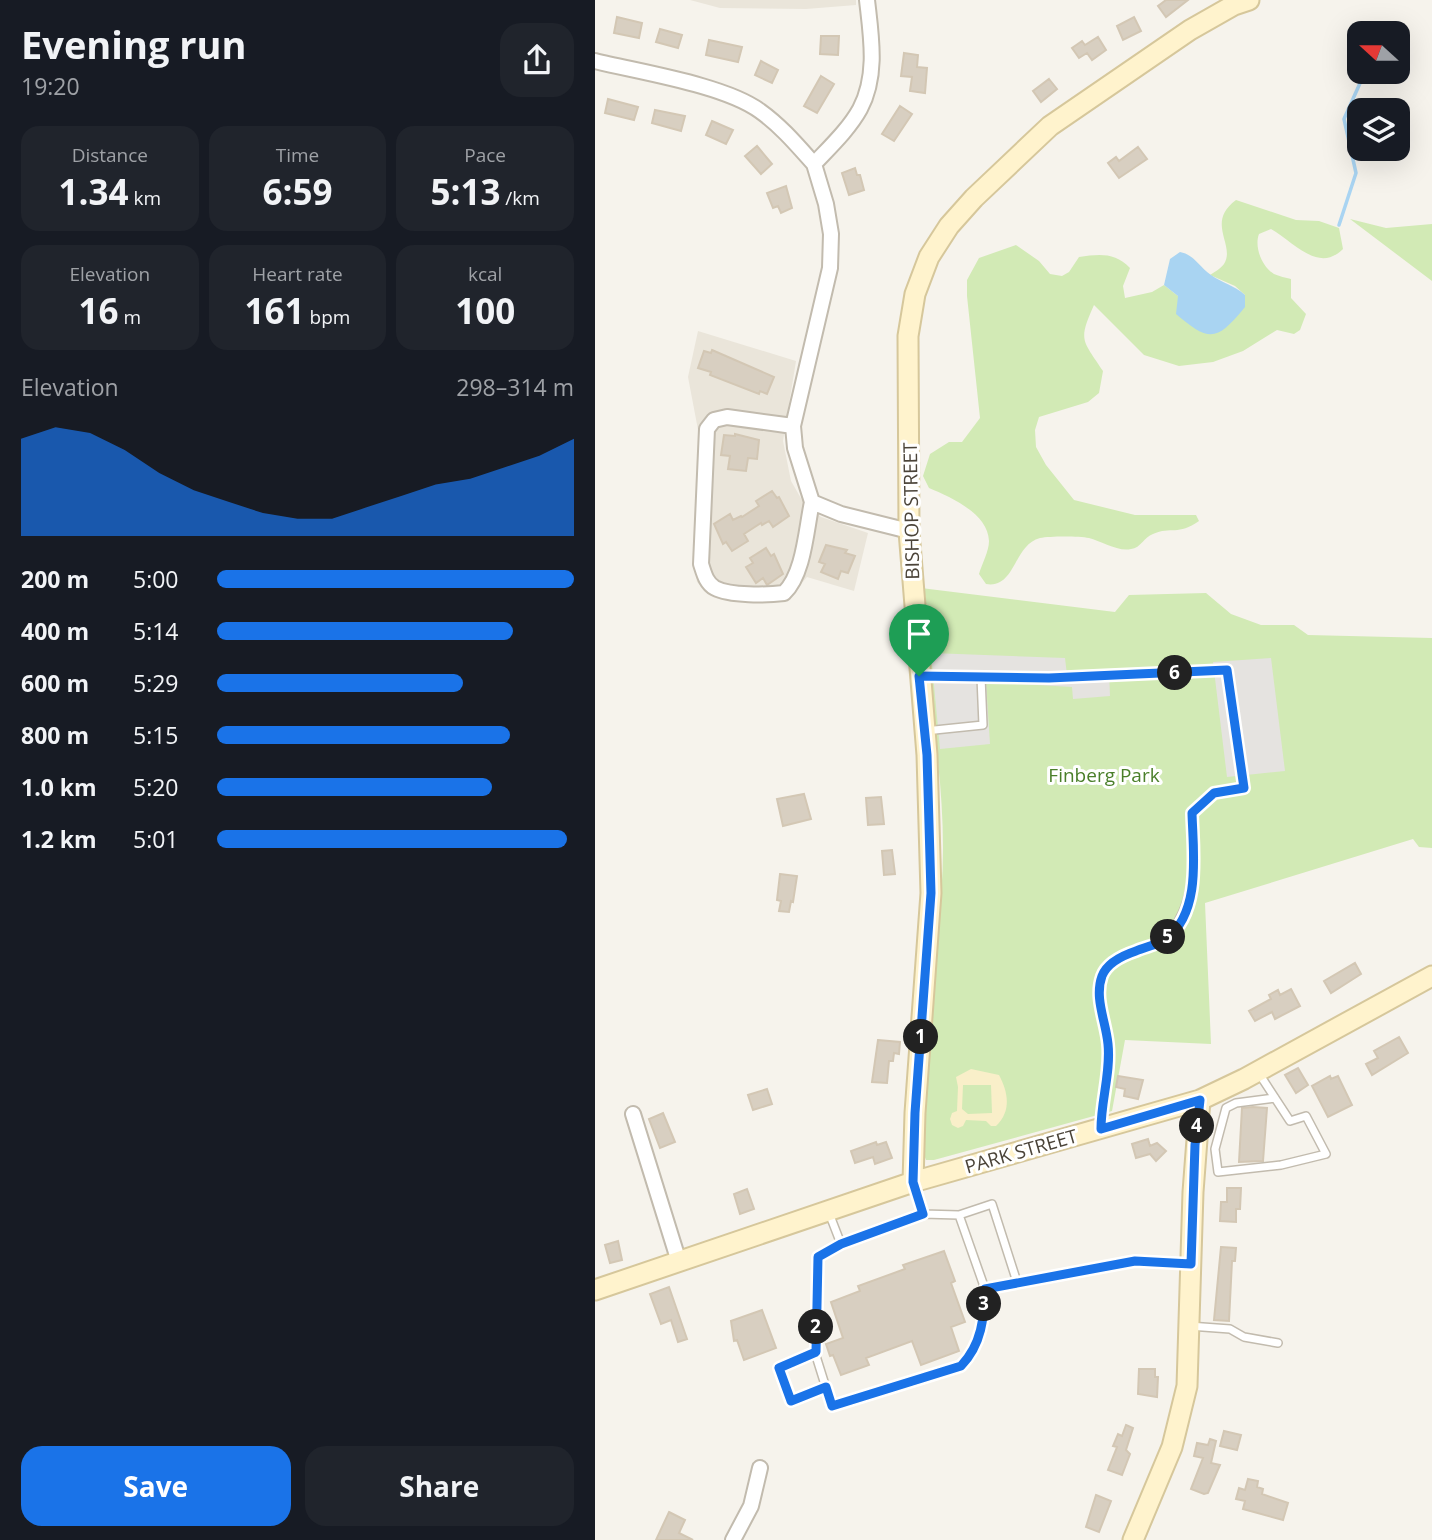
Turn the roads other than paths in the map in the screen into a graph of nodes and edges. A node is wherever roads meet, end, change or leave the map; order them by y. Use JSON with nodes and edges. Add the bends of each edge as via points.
{"nodes":[{"id":1,"x":867,"y":0,"type":"edge"},
{"id":2,"x":1249,"y":0,"type":"edge"},
{"id":3,"x":595,"y":61,"type":"edge"},
{"id":4,"x":814,"y":164,"type":"junction"},
{"id":5,"x":793,"y":426,"type":"junction"},
{"id":6,"x":812,"y":502,"type":"junction"},
{"id":7,"x":909,"y":531,"type":"junction"},
{"id":8,"x":919,"y":676,"type":"junction"},
{"id":9,"x":981,"y":677,"type":"junction"},
{"id":10,"x":925,"y":731,"type":"junction"},
{"id":11,"x":1432,"y":976,"type":"edge"},
{"id":12,"x":1258,"y":1071,"type":"junction"},
{"id":13,"x":1275,"y":1098,"type":"junction"},
{"id":14,"x":1200,"y":1100,"type":"junction"},
{"id":15,"x":633,"y":1114,"type":"dead end"},
{"id":16,"x":1101,"y":1129,"type":"junction"},
{"id":17,"x":913,"y":1182,"type":"junction"},
{"id":18,"x":828,"y":1211,"type":"junction"},
{"id":19,"x":923,"y":1214,"type":"junction"},
{"id":20,"x":959,"y":1215,"type":"junction"},
{"id":21,"x":841,"y":1244,"type":"junction"},
{"id":22,"x":679,"y":1262,"type":"junction"},
{"id":23,"x":1191,"y":1264,"type":"junction"},
{"id":24,"x":1017,"y":1282,"type":"junction"},
{"id":25,"x":985,"y":1289,"type":"junction"},
{"id":26,"x":595,"y":1290,"type":"edge"},
{"id":27,"x":1188,"y":1326,"type":"junction"},
{"id":28,"x":1277,"y":1343,"type":"dead end"},
{"id":29,"x":816,"y":1352,"type":"junction"},
{"id":30,"x":826,"y":1387,"type":"junction"},
{"id":31,"x":759,"y":1468,"type":"dead end"},
{"id":32,"x":733,"y":1540,"type":"edge"},
{"id":33,"x":1133,"y":1540,"type":"edge"}],
"edges":[{"from":1,"to":4,"type":"street","via":[[872,52],[861,107]]},
{"from":2,"to":7,"type":"main road","name":"BISHOP STREET","via":[[1190,30],[1050,126],[974,198],[929,257],[915,293],[908,336]]},
{"from":3,"to":4,"type":"street","via":[[736,98],[759,110]]},
{"from":4,"to":5,"type":"street","via":[[827,204],[829,268]]},
{"from":5,"to":6,"type":"street"},
{"from":5,"to":6,"type":"street","via":[[727,416],[714,420],[707,429],[701,564],[705,579],[716,588],[733,592],[784,593],[798,572]]},
{"from":6,"to":7,"type":"street"},
{"from":7,"to":8,"type":"main road","name":"BISHOP STREET"},
{"from":8,"to":9,"type":"lane"},
{"from":8,"to":10,"type":"main road","name":"BISHOP STREET"},
{"from":9,"to":10,"type":"lane","via":[[983,726]]},
{"from":9,"to":16,"type":"lane","via":[[1108,677],[1227,670],[1244,788],[1214,793],[1192,813],[1192,889],[1173,931],[1114,962],[1103,975],[1100,1003],[1109,1066]]},
{"from":10,"to":17,"type":"main road","name":"BISHOP STREET","via":[[931,893]]},
{"from":11,"to":12,"type":"main road","name":"PARK STREET"},
{"from":12,"to":13,"type":"lane"},
{"from":12,"to":14,"type":"main road","name":"PARK STREET"},
{"from":13,"to":13,"type":"lane","via":[[1236,1102],[1226,1108],[1215,1149],[1218,1172],[1327,1154],[1306,1116],[1290,1121]]},
{"from":14,"to":16,"type":"main road","name":"PARK STREET"},
{"from":14,"to":23,"type":"main road"},
{"from":15,"to":22,"type":"street"},
{"from":16,"to":17,"type":"main road","name":"PARK STREET"},
{"from":17,"to":18,"type":"main road","name":"PARK STREET"},
{"from":17,"to":19,"type":"lane"},
{"from":18,"to":21,"type":"lane"},
{"from":18,"to":22,"type":"main road","name":"PARK STREET"},
{"from":19,"to":20,"type":"lane"},
{"from":19,"to":21,"type":"lane"},
{"from":20,"to":24,"type":"lane","via":[[992,1204]]},
{"from":20,"to":25,"type":"lane"},
{"from":21,"to":29,"type":"lane","via":[[818,1257]]},
{"from":22,"to":26,"type":"main road","name":"PARK STREET"},
{"from":23,"to":24,"type":"lane","via":[[1135,1261]]},
{"from":23,"to":27,"type":"main road"},
{"from":24,"to":25,"type":"lane"},
{"from":25,"to":30,"type":"lane","via":[[984,1322],[971,1355],[961,1366],[832,1406]]},
{"from":27,"to":28,"type":"lane","via":[[1230,1329],[1244,1337]]},
{"from":27,"to":33,"type":"main road","via":[[1182,1414]]},
{"from":29,"to":30,"type":"lane"},
{"from":29,"to":30,"type":"lane","via":[[779,1368],[791,1401]]},
{"from":31,"to":32,"type":"street","via":[[751,1506]]}]}
